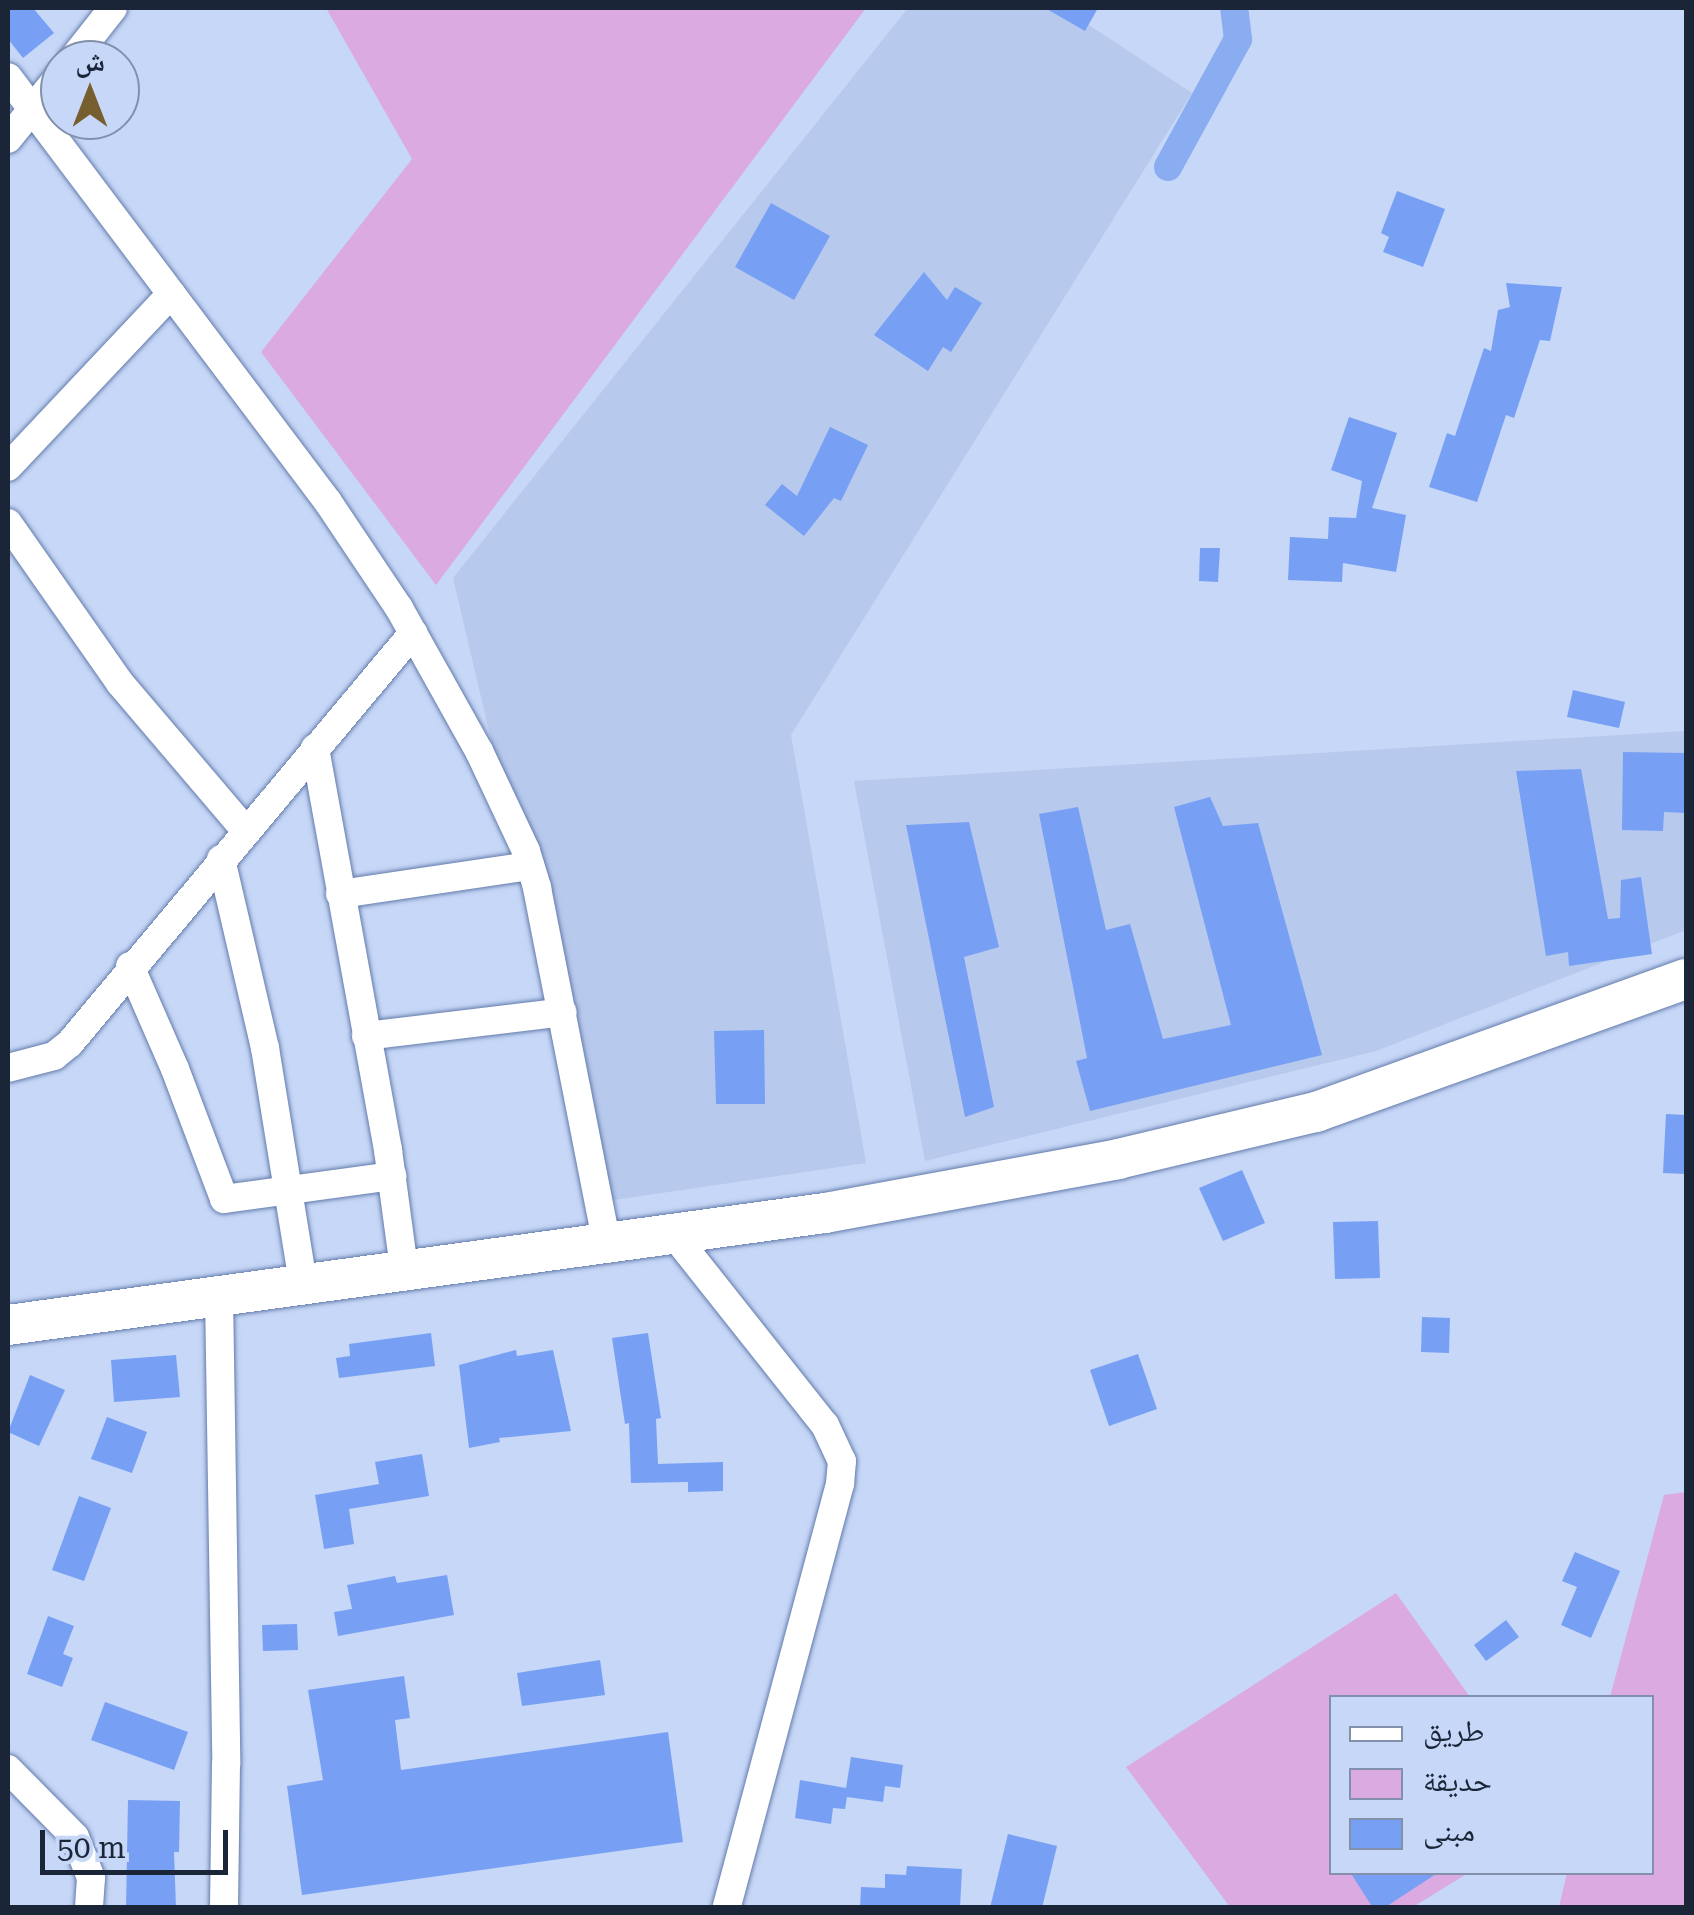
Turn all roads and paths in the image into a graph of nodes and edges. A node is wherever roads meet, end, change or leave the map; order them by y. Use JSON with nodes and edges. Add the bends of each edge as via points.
{"nodes":[{"id":1,"x":113,"y":8,"type":"edge"},
{"id":2,"x":88,"y":40,"type":"edge"},
{"id":3,"x":8,"y":77,"type":"edge"},
{"id":4,"x":40,"y":101,"type":"edge"},
{"id":5,"x":32,"y":111,"type":"junction"},
{"id":6,"x":8,"y":139,"type":"edge"},
{"id":7,"x":171,"y":294,"type":"junction"},
{"id":8,"x":8,"y":467,"type":"edge"},
{"id":9,"x":8,"y":523,"type":"edge"},
{"id":10,"x":413,"y":633,"type":"junction"},
{"id":11,"x":315,"y":748,"type":"junction"},
{"id":12,"x":246,"y":831,"type":"junction"},
{"id":13,"x":221,"y":859,"type":"junction"},
{"id":14,"x":530,"y":866,"type":"junction"},
{"id":15,"x":340,"y":894,"type":"junction"},
{"id":16,"x":130,"y":966,"type":"junction"},
{"id":17,"x":1686,"y":979,"type":"edge"},
{"id":18,"x":563,"y":1012,"type":"junction"},
{"id":19,"x":366,"y":1036,"type":"junction"},
{"id":20,"x":8,"y":1068,"type":"edge"},
{"id":21,"x":392,"y":1176,"type":"junction"},
{"id":22,"x":290,"y":1190,"type":"junction"},
{"id":23,"x":671,"y":1231,"type":"junction"},
{"id":24,"x":606,"y":1241,"type":"junction"},
{"id":25,"x":404,"y":1269,"type":"junction"},
{"id":26,"x":303,"y":1283,"type":"junction"},
{"id":27,"x":220,"y":1294,"type":"junction"},
{"id":28,"x":8,"y":1325,"type":"edge"},
{"id":29,"x":8,"y":1770,"type":"edge"},
{"id":30,"x":89,"y":1908,"type":"edge"},
{"id":31,"x":224,"y":1908,"type":"edge"},
{"id":32,"x":726,"y":1908,"type":"edge"}],
"edges":[{"from":1,"to":2,"type":"street"},
{"from":3,"to":5,"type":"street"},
{"from":4,"to":5,"type":"street"},
{"from":5,"to":6,"type":"street"},
{"from":5,"to":7,"type":"street"},
{"from":7,"to":8,"type":"street"},
{"from":7,"to":10,"type":"street","via":[[328,502]]},
{"from":9,"to":12,"type":"street","via":[[120,683]]},
{"from":10,"to":11,"type":"street"},
{"from":10,"to":14,"type":"street","via":[[479,751]]},
{"from":11,"to":12,"type":"street"},
{"from":11,"to":15,"type":"street"},
{"from":12,"to":13,"type":"street"},
{"from":13,"to":16,"type":"street"},
{"from":13,"to":22,"type":"street"},
{"from":14,"to":15,"type":"street"},
{"from":14,"to":18,"type":"street"},
{"from":15,"to":19,"type":"street"},
{"from":16,"to":20,"type":"street","via":[[54,1056]]},
{"from":16,"to":22,"type":"street","via":[[224,1200]]},
{"from":17,"to":23,"type":"main road","via":[[1502,1049],[1248,1129],[916,1198]]},
{"from":18,"to":19,"type":"street"},
{"from":18,"to":24,"type":"street"},
{"from":19,"to":21,"type":"street"},
{"from":21,"to":22,"type":"street"},
{"from":21,"to":25,"type":"street"},
{"from":22,"to":26,"type":"street"},
{"from":23,"to":24,"type":"main road"},
{"from":23,"to":32,"type":"street","via":[[825,1425],[842,1461]]},
{"from":24,"to":25,"type":"main road"},
{"from":25,"to":26,"type":"main road"},
{"from":26,"to":27,"type":"main road"},
{"from":27,"to":28,"type":"main road"},
{"from":27,"to":31,"type":"street"},
{"from":29,"to":30,"type":"street","via":[[76,1838],[91,1878]]}]}
